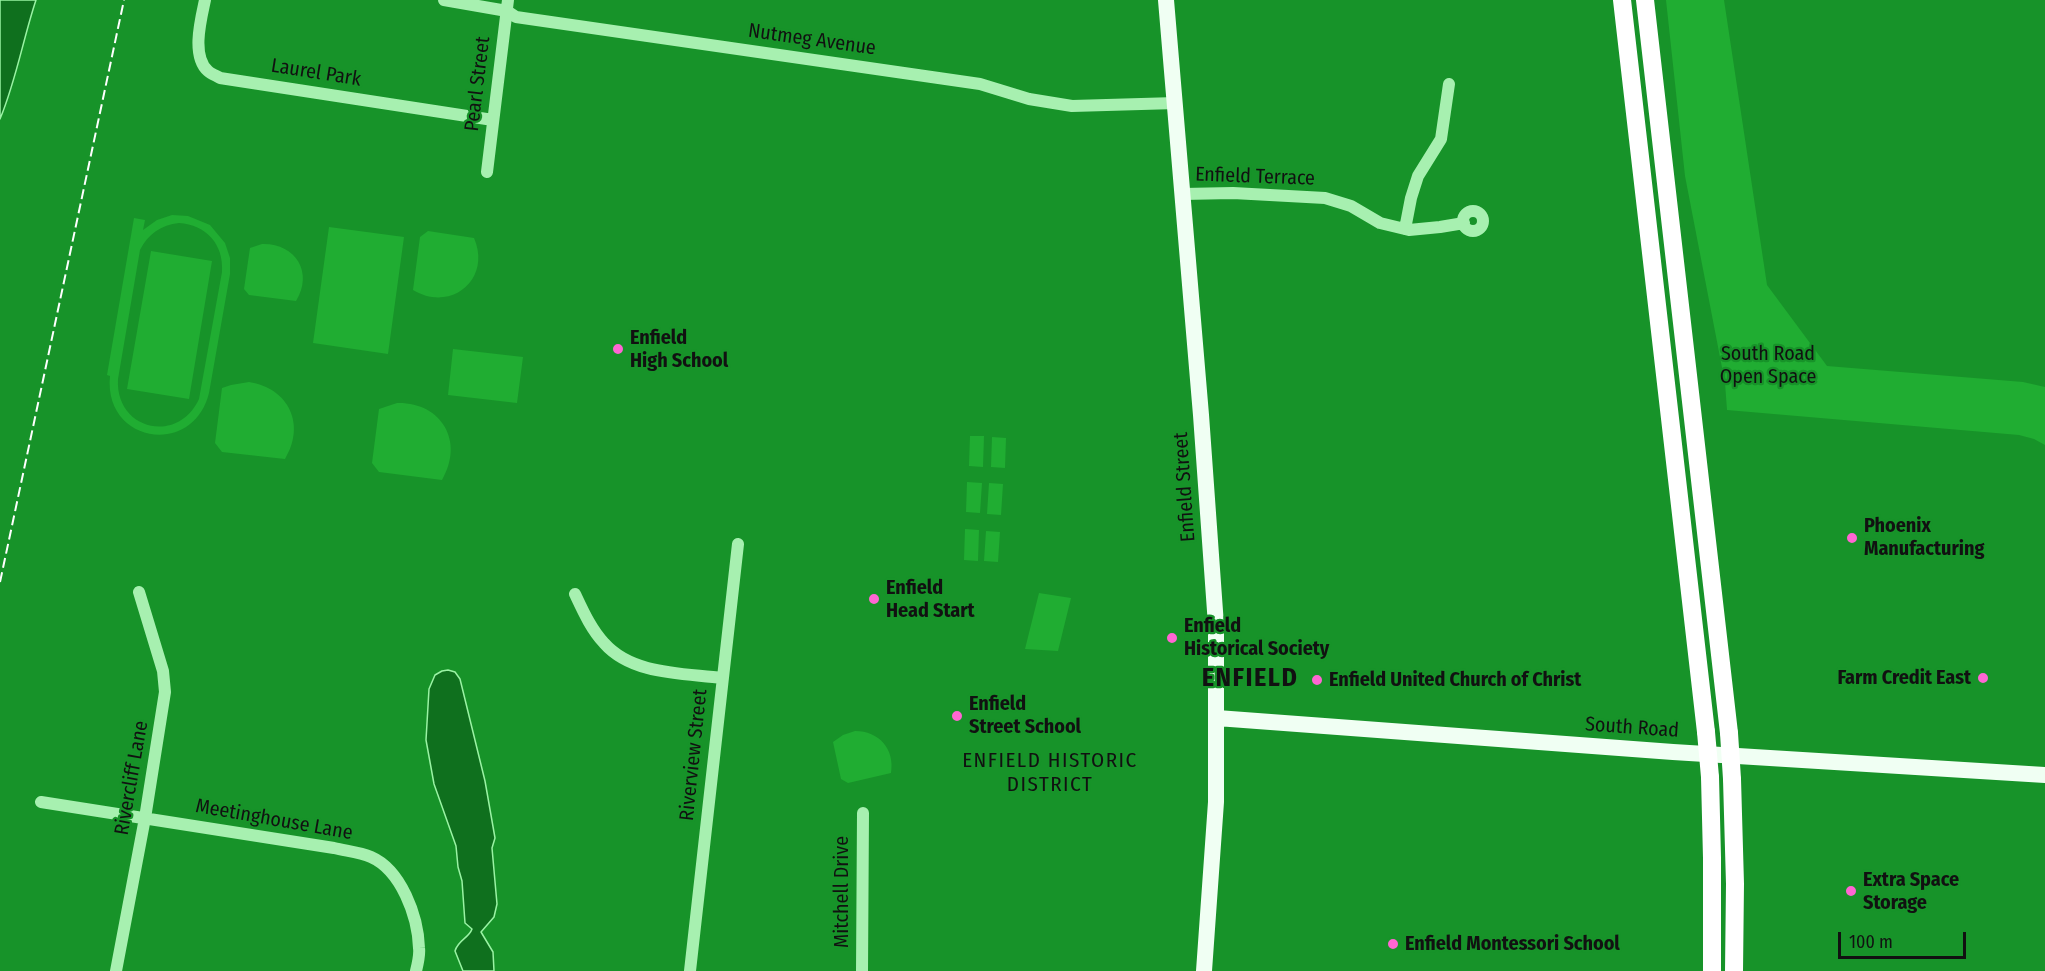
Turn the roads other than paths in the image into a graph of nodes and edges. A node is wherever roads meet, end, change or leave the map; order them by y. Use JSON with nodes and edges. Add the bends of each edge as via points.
{"nodes":[{"id":1,"x":205,"y":0,"type":"edge"},
{"id":2,"x":444,"y":0,"type":"edge"},
{"id":3,"x":1166,"y":0,"type":"edge"},
{"id":4,"x":1622,"y":0,"type":"edge"},
{"id":5,"x":1645,"y":0,"type":"edge"},
{"id":6,"x":507,"y":5,"type":"edge"},
{"id":7,"x":1449,"y":84,"type":"dead end"},
{"id":8,"x":1176,"y":103,"type":"junction"},
{"id":9,"x":494,"y":120,"type":"junction"},
{"id":10,"x":487,"y":172,"type":"dead end"},
{"id":11,"x":1183,"y":195,"type":"junction"},
{"id":12,"x":1464,"y":223,"type":"dead end"},
{"id":13,"x":1405,"y":229,"type":"junction"},
{"id":14,"x":738,"y":544,"type":"dead end"},
{"id":15,"x":140,"y":592,"type":"dead end"},
{"id":16,"x":575,"y":594,"type":"dead end"},
{"id":17,"x":722,"y":678,"type":"junction"},
{"id":18,"x":1217,"y":718,"type":"junction"},
{"id":19,"x":2045,"y":775,"type":"edge"},
{"id":20,"x":41,"y":802,"type":"dead end"},
{"id":21,"x":863,"y":813,"type":"dead end"},
{"id":22,"x":145,"y":818,"type":"junction"},
{"id":23,"x":116,"y":971,"type":"edge"},
{"id":24,"x":416,"y":971,"type":"edge"},
{"id":25,"x":690,"y":971,"type":"edge"},
{"id":26,"x":862,"y":971,"type":"edge"},
{"id":27,"x":1204,"y":971,"type":"edge"},
{"id":28,"x":1712,"y":971,"type":"edge"},
{"id":29,"x":1734,"y":971,"type":"edge"}],
"edges":[{"from":1,"to":9,"type":"street","name":"Laurel Park","via":[[199,55],[207,71],[220,78]]},
{"from":2,"to":6,"type":"street","name":"Nutmeg Avenue"},
{"from":3,"to":8,"type":"main road","name":"Enfield Street"},
{"from":4,"to":28,"type":"highway","bridge":true,"via":[[1707,732]]},
{"from":5,"to":29,"type":"highway","bridge":true,"via":[[1729,733]]},
{"from":6,"to":8,"type":"street","name":"Nutmeg Avenue","via":[[516,17],[980,84],[1029,99],[1072,106]]},
{"from":6,"to":9,"type":"street","name":"Pearl Street"},
{"from":7,"to":13,"type":"street","via":[[1441,139],[1418,176]]},
{"from":8,"to":11,"type":"main road","name":"Enfield Street"},
{"from":9,"to":10,"type":"street","name":"Pearl Street"},
{"from":11,"to":13,"type":"street","name":"Enfield Terrace","via":[[1233,193],[1325,198],[1351,206],[1380,223]]},
{"from":11,"to":18,"type":"main road","name":"Enfield Street","via":[[1214,597]]},
{"from":12,"to":13,"type":"street","name":"Enfield Terrace"},
{"from":14,"to":17,"type":"street","name":"Riverview Street"},
{"from":15,"to":22,"type":"street","name":"Rivercliff Lane","via":[[163,670],[165,692]]},
{"from":16,"to":17,"type":"street","via":[[589,622],[619,657],[636,665]]},
{"from":17,"to":25,"type":"street","name":"Riverview Street"},
{"from":18,"to":19,"type":"main road","name":"South Road"},
{"from":18,"to":27,"type":"main road","name":"Enfield Street","via":[[1216,802]]},
{"from":20,"to":22,"type":"street","name":"Meetinghouse Lane"},
{"from":21,"to":26,"type":"street","name":"Mitchell Drive"},
{"from":22,"to":23,"type":"street","name":"Rivercliff Lane"},
{"from":22,"to":24,"type":"street","name":"Meetinghouse Lane","via":[[369,856],[389,870],[411,910],[420,950]]}]}
